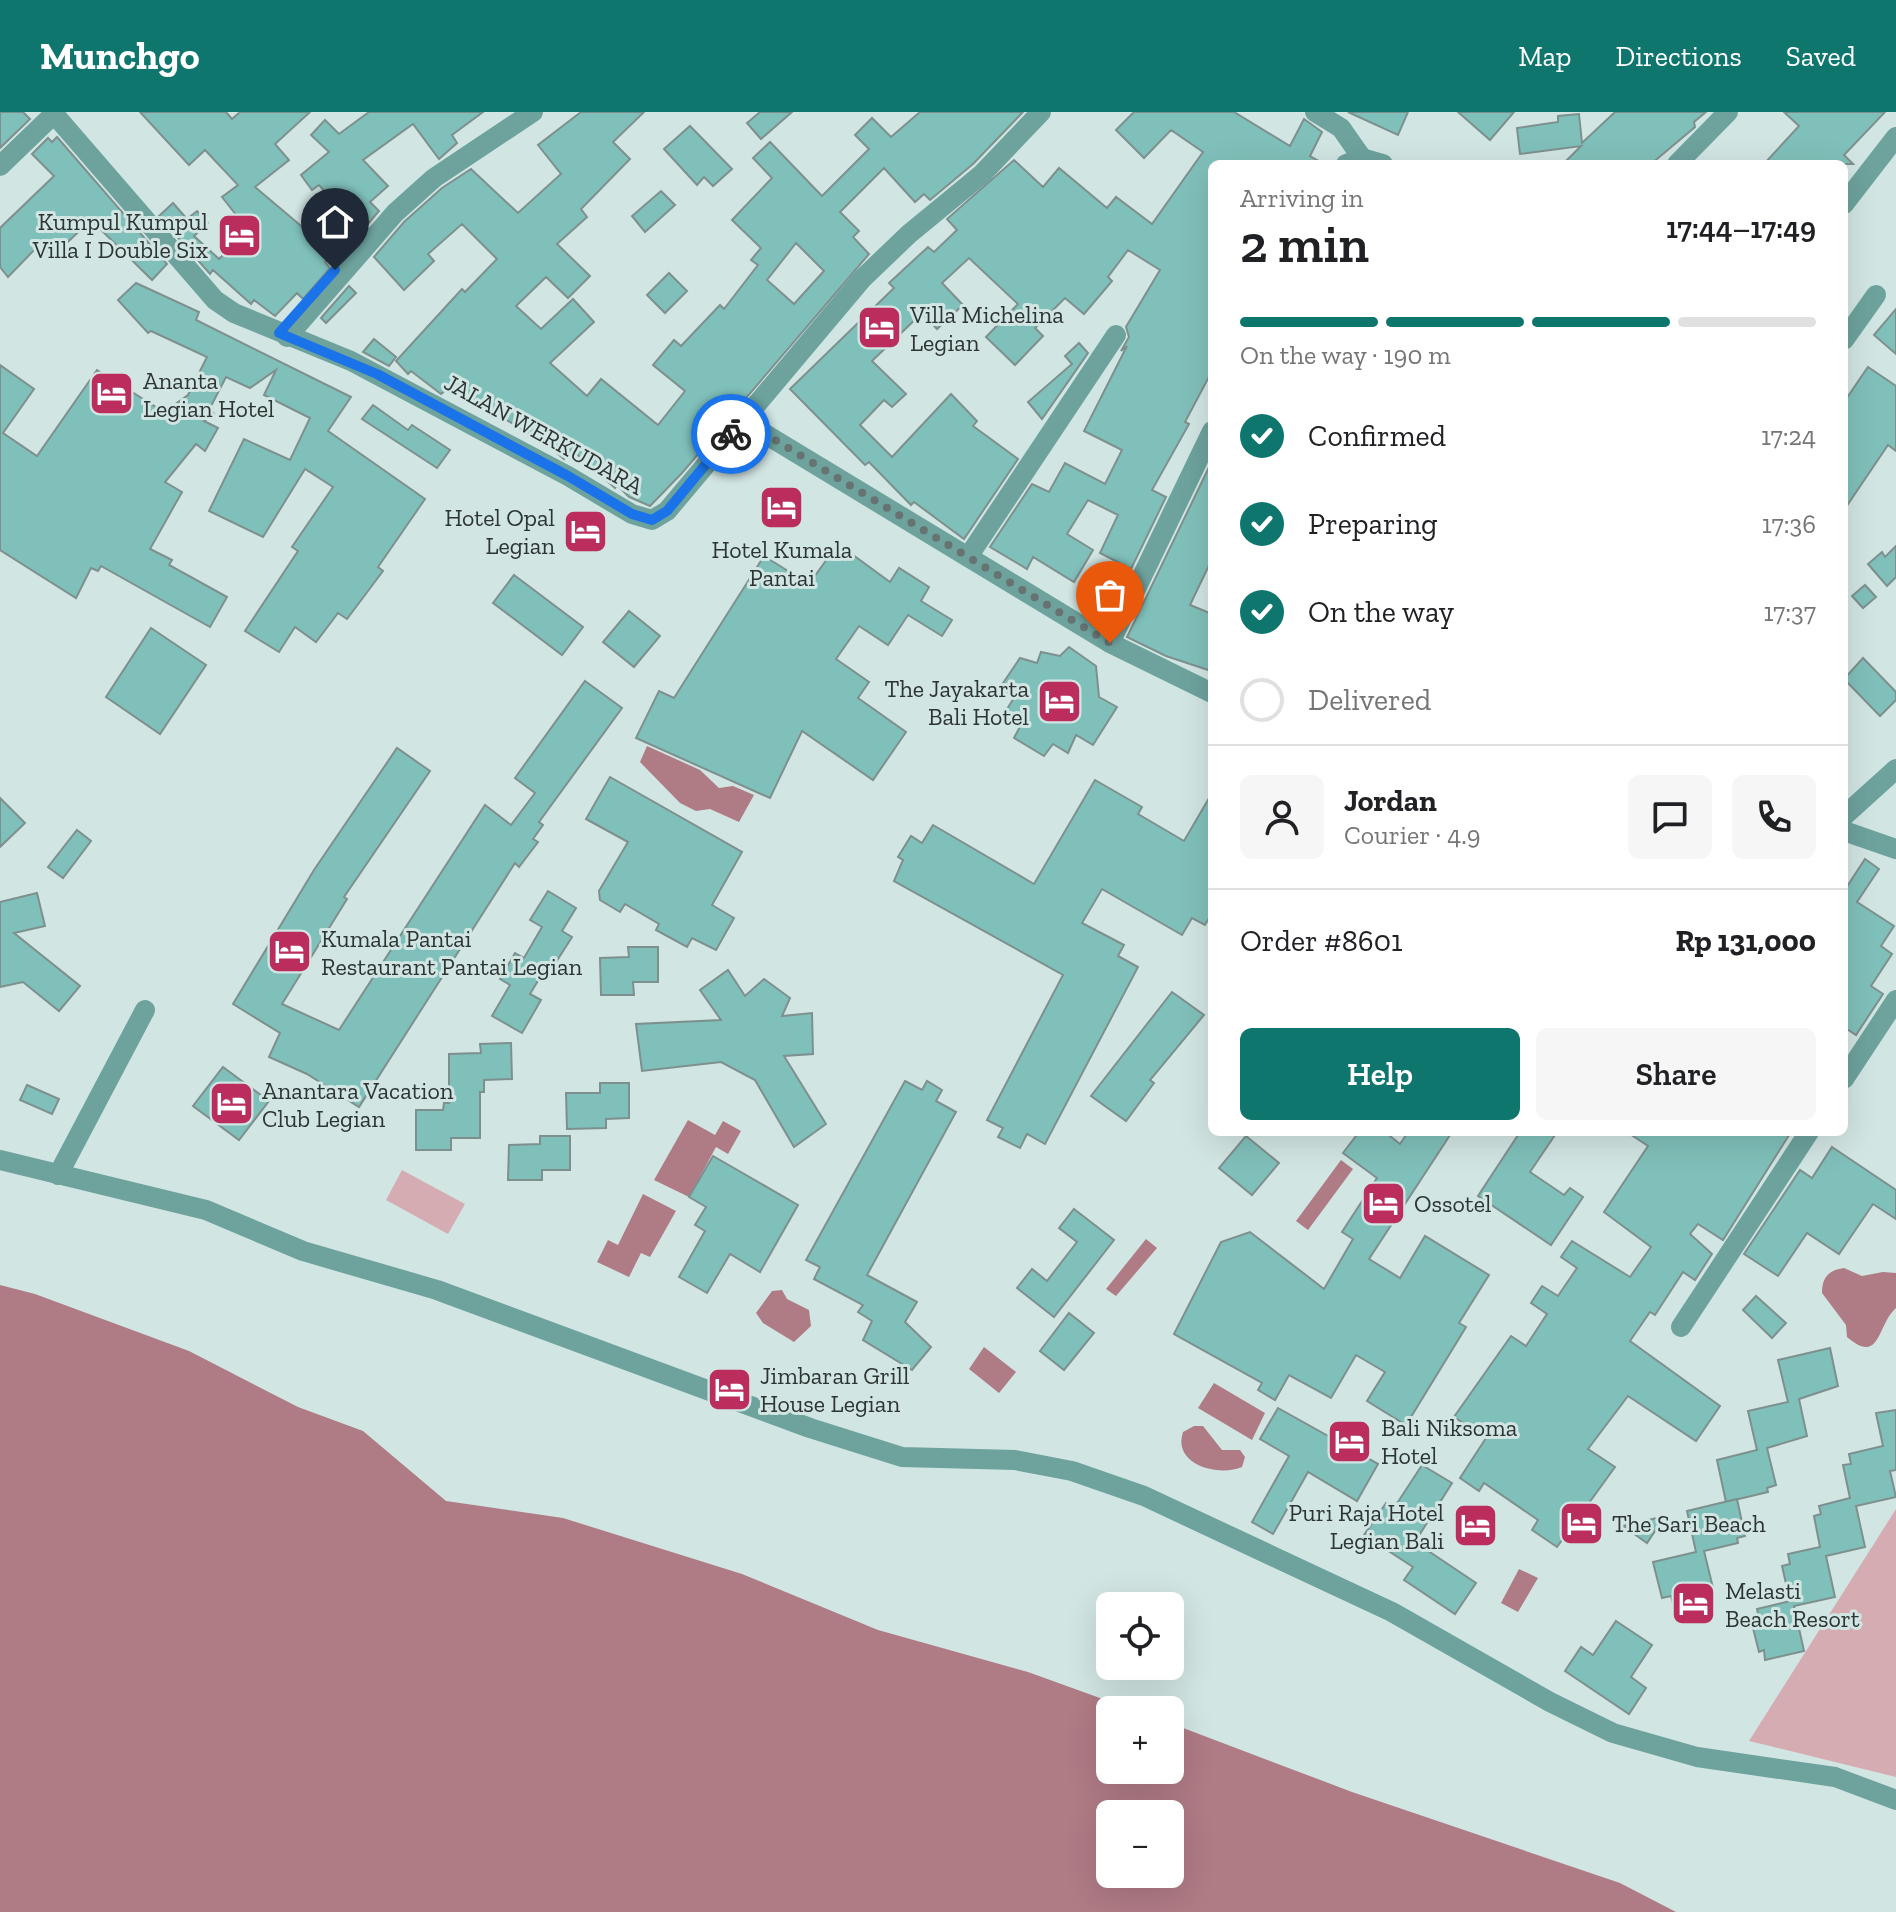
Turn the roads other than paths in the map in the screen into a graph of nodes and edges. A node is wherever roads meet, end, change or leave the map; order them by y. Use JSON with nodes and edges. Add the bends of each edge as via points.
{"nodes":[{"id":1,"x":516,"y":112,"type":"edge"},
{"id":2,"x":533,"y":112,"type":"edge"},
{"id":3,"x":1041,"y":112,"type":"edge"},
{"id":4,"x":1315,"y":112,"type":"edge"},
{"id":5,"x":1728,"y":112,"type":"edge"},
{"id":6,"x":55,"y":113,"type":"edge"},
{"id":7,"x":1896,"y":137,"type":"edge"},
{"id":8,"x":1354,"y":160,"type":"edge"},
{"id":9,"x":1681,"y":160,"type":"edge"},
{"id":10,"x":0,"y":166,"type":"edge"},
{"id":11,"x":1848,"y":199,"type":"edge"},
{"id":12,"x":1876,"y":295,"type":"dead end"},
{"id":13,"x":1848,"y":334,"type":"edge"},
{"id":14,"x":283,"y":335,"type":"junction"},
{"id":15,"x":1116,"y":335,"type":"dead end"},
{"id":16,"x":742,"y":420,"type":"junction"},
{"id":17,"x":1208,"y":439,"type":"edge"},
{"id":18,"x":968,"y":557,"type":"junction"},
{"id":19,"x":1110,"y":643,"type":"junction"},
{"id":20,"x":1208,"y":691,"type":"edge"},
{"id":21,"x":1896,"y":769,"type":"edge"},
{"id":22,"x":1848,"y":812,"type":"edge"},
{"id":23,"x":1848,"y":832,"type":"edge"},
{"id":24,"x":1896,"y":849,"type":"edge"},
{"id":25,"x":1896,"y":1000,"type":"edge"},
{"id":26,"x":145,"y":1010,"type":"dead end"},
{"id":27,"x":1848,"y":1073,"type":"edge"},
{"id":28,"x":1806,"y":1136,"type":"edge"},
{"id":29,"x":0,"y":1160,"type":"edge"},
{"id":30,"x":58,"y":1175,"type":"junction"},
{"id":31,"x":1681,"y":1327,"type":"dead end"},
{"id":32,"x":1896,"y":1800,"type":"edge"}],
"edges":[{"from":1,"to":14,"type":"street","via":[[427,174],[391,207]]},
{"from":2,"to":14,"type":"street","via":[[434,178]]},
{"from":3,"to":16,"type":"street","via":[[982,174],[862,279]]},
{"from":4,"to":8,"type":"street","via":[[1341,128]]},
{"from":5,"to":9,"type":"street"},
{"from":6,"to":10,"type":"street"},
{"from":6,"to":14,"type":"street","name":"JALAN WERKUDARA","via":[[215,300]]},
{"from":7,"to":11,"type":"street"},
{"from":12,"to":13,"type":"street"},
{"from":14,"to":16,"type":"street","name":"JALAN WERKUDARA","via":[[377,374],[632,514],[652,520],[667,511]]},
{"from":15,"to":18,"type":"street"},
{"from":16,"to":18,"type":"street"},
{"from":17,"to":19,"type":"street"},
{"from":18,"to":19,"type":"street"},
{"from":19,"to":20,"type":"street"},
{"from":21,"to":22,"type":"street"},
{"from":23,"to":24,"type":"street"},
{"from":25,"to":27,"type":"street"},
{"from":26,"to":30,"type":"street"},
{"from":28,"to":31,"type":"street"},
{"from":29,"to":30,"type":"street"},
{"from":30,"to":32,"type":"street","via":[[206,1210],[303,1251],[437,1290],[902,1457],[1015,1460],[1087,1476],[1144,1496],[1392,1612],[1613,1733],[1697,1757],[1835,1777]]}]}
